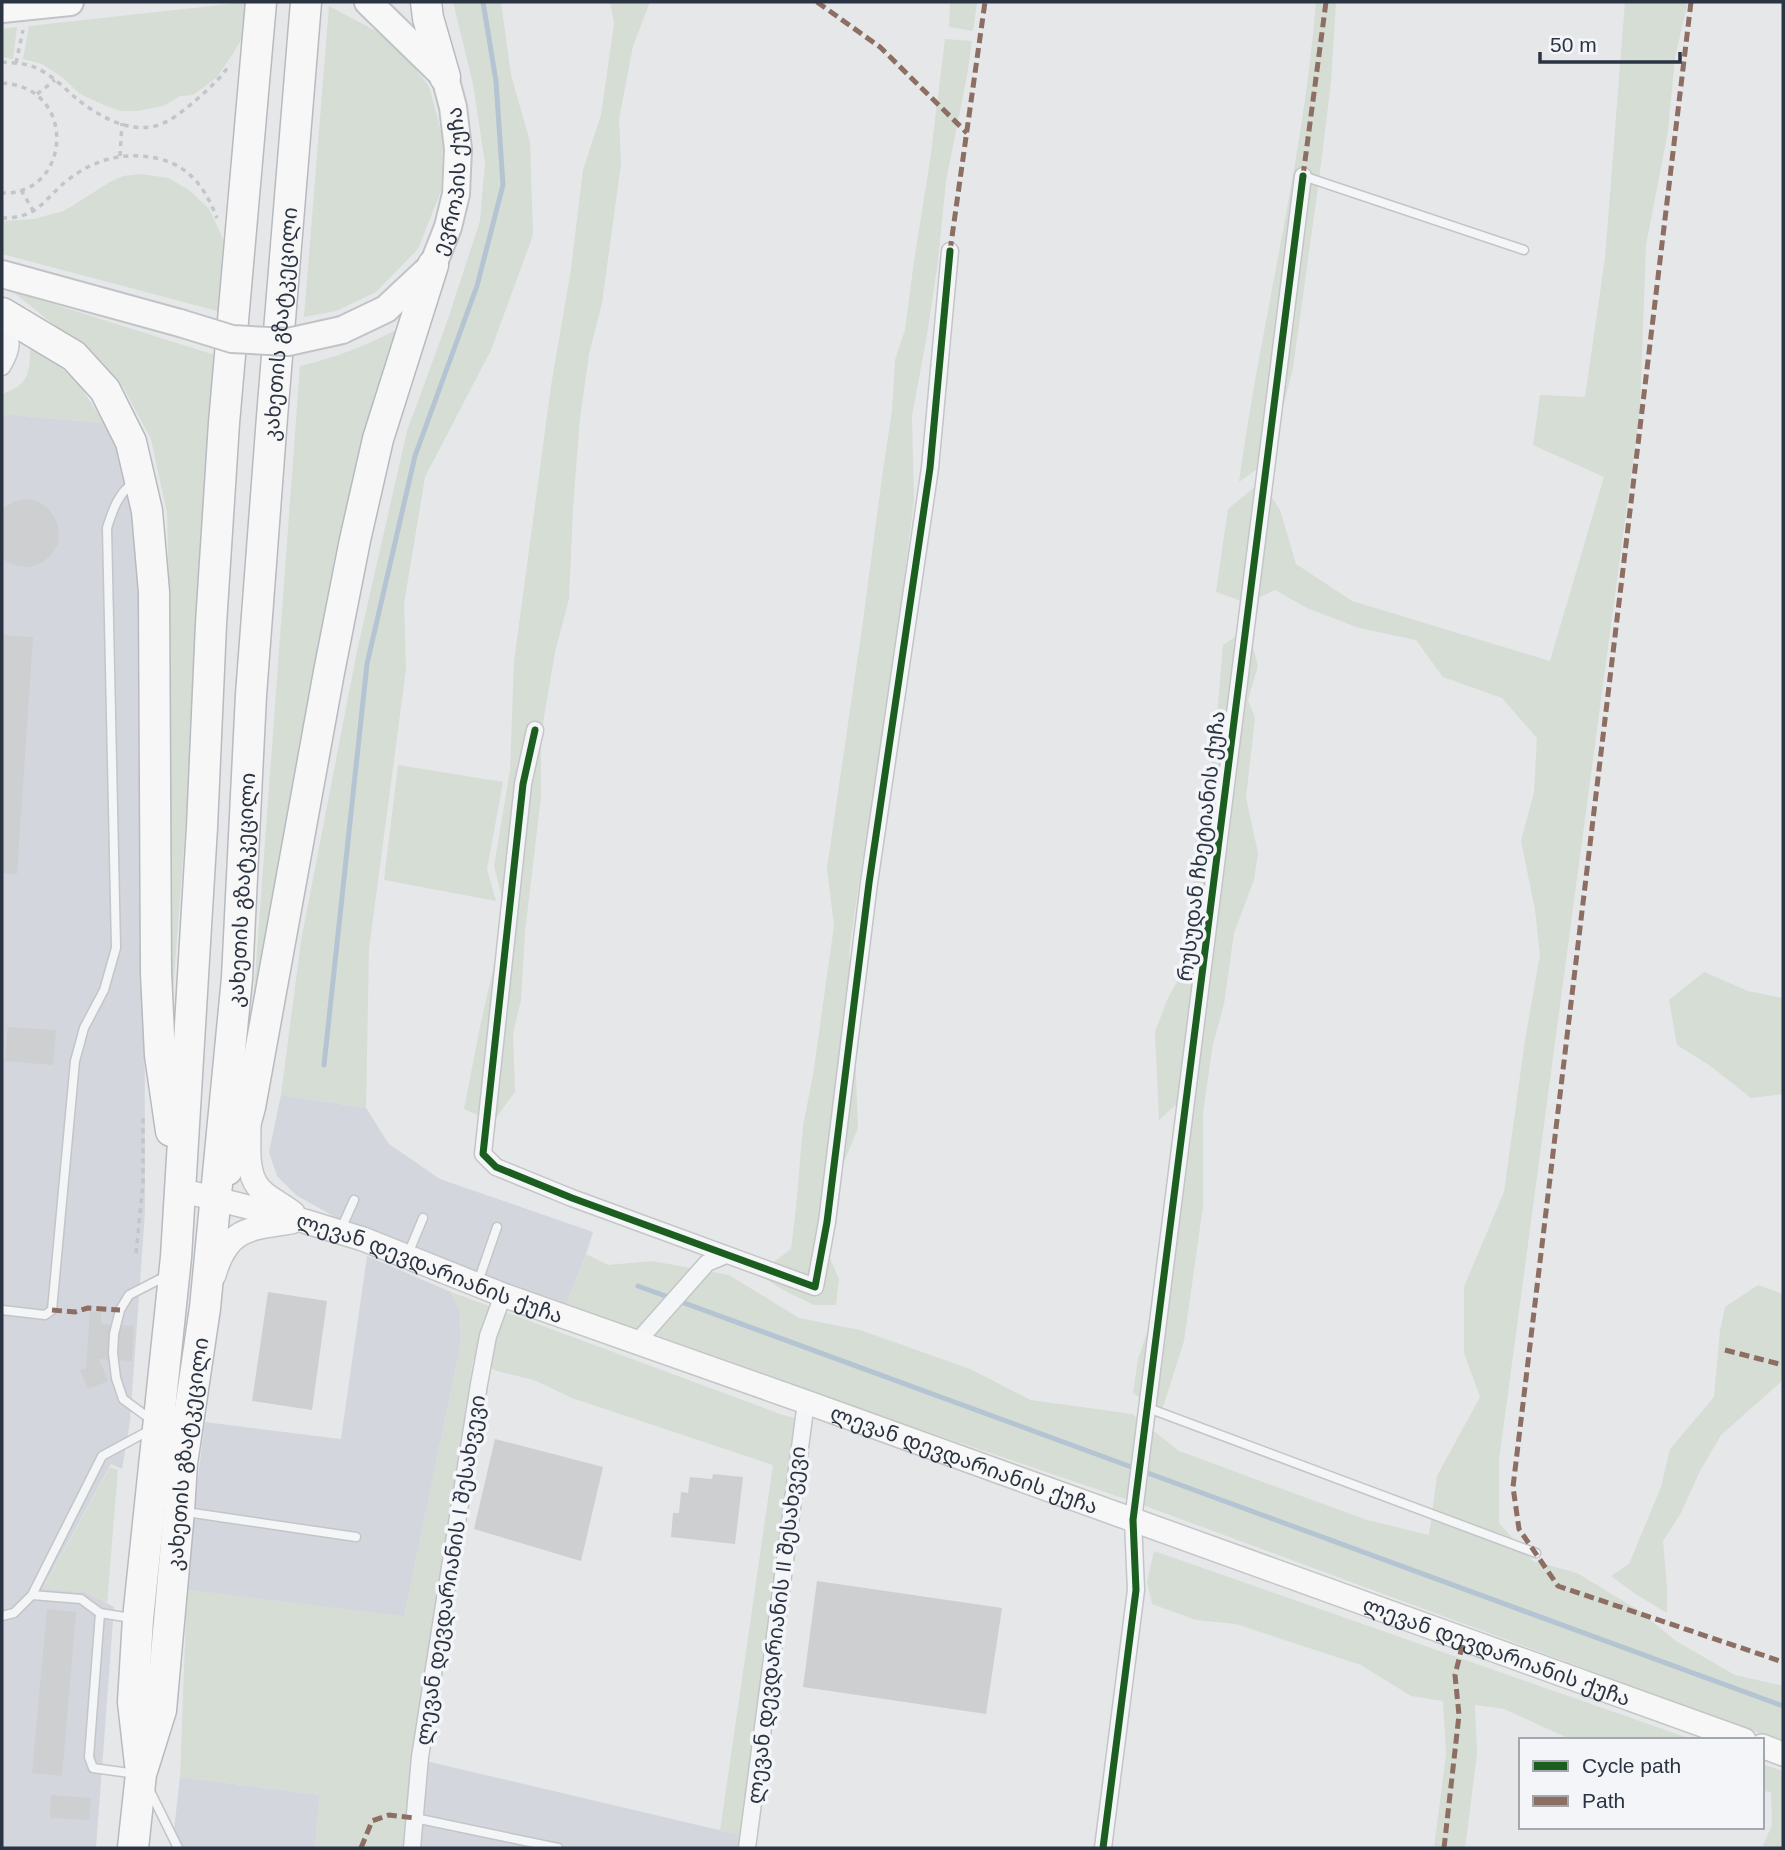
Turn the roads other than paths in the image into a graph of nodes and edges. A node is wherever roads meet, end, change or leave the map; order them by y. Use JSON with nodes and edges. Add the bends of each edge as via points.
{"nodes":[{"id":1,"x":70,"y":2,"type":"edge"},
{"id":2,"x":261,"y":2,"type":"edge"},
{"id":3,"x":306,"y":2,"type":"edge"},
{"id":4,"x":426,"y":2,"type":"edge"},
{"id":5,"x":370,"y":3,"type":"edge"},
{"id":6,"x":14,"y":8,"type":"edge"},
{"id":7,"x":445,"y":77,"type":"junction"},
{"id":8,"x":1303,"y":176,"type":"joint"},
{"id":9,"x":1524,"y":250,"type":"dead end"},
{"id":10,"x":950,"y":251,"type":"dead end"},
{"id":11,"x":433,"y":265,"type":"junction"},
{"id":12,"x":2,"y":274,"type":"edge"},
{"id":13,"x":2,"y":313,"type":"edge"},
{"id":14,"x":2,"y":319,"type":"edge"},
{"id":15,"x":2,"y":368,"type":"edge"},
{"id":16,"x":139,"y":478,"type":"junction"},
{"id":17,"x":534,"y":730,"type":"dead end"},
{"id":18,"x":250,"y":1107,"type":"junction"},
{"id":19,"x":180,"y":1191,"type":"junction"},
{"id":20,"x":215,"y":1199,"type":"junction"},
{"id":21,"x":354,"y":1200,"type":"dead end"},
{"id":22,"x":423,"y":1218,"type":"dead end"},
{"id":23,"x":304,"y":1221,"type":"junction"},
{"id":24,"x":497,"y":1227,"type":"dead end"},
{"id":25,"x":340,"y":1232,"type":"junction"},
{"id":26,"x":726,"y":1255,"type":"junction"},
{"id":27,"x":407,"y":1257,"type":"junction"},
{"id":28,"x":173,"y":1272,"type":"junction"},
{"id":29,"x":477,"y":1284,"type":"junction"},
{"id":30,"x":503,"y":1295,"type":"junction"},
{"id":31,"x":205,"y":1308,"type":"junction"},
{"id":32,"x":2,"y":1310,"type":"edge"},
{"id":33,"x":637,"y":1342,"type":"junction"},
{"id":34,"x":806,"y":1402,"type":"junction"},
{"id":35,"x":1147,"y":1408,"type":"junction"},
{"id":36,"x":158,"y":1425,"type":"junction"},
{"id":37,"x":179,"y":1511,"type":"junction"},
{"id":38,"x":1133,"y":1520,"type":"junction"},
{"id":39,"x":356,"y":1537,"type":"dead end"},
{"id":40,"x":1536,"y":1553,"type":"dead end"},
{"id":41,"x":32,"y":1595,"type":"junction"},
{"id":42,"x":100,"y":1613,"type":"junction"},
{"id":43,"x":2,"y":1616,"type":"edge"},
{"id":44,"x":138,"y":1619,"type":"junction"},
{"id":45,"x":1738,"y":1738,"type":"edge"},
{"id":46,"x":1764,"y":1747,"type":"edge"},
{"id":47,"x":1783,"y":1754,"type":"edge"},
{"id":48,"x":142,"y":1774,"type":"junction"},
{"id":49,"x":415,"y":1818,"type":"junction"},
{"id":50,"x":133,"y":1848,"type":"edge"},
{"id":51,"x":178,"y":1848,"type":"edge"},
{"id":52,"x":412,"y":1848,"type":"edge"},
{"id":53,"x":558,"y":1848,"type":"edge"},
{"id":54,"x":747,"y":1848,"type":"edge"},
{"id":55,"x":1103,"y":1848,"type":"edge"}],
"edges":[{"from":1,"to":6,"type":"main road"},
{"from":2,"to":19,"type":"highway","name":"კახეთის გზატკეცილი","via":[[224,424]]},
{"from":3,"to":20,"type":"highway","name":"კახეთის გზატკეცილი","via":[[253,667],[237,978]]},
{"from":4,"to":7,"type":"highway"},
{"from":5,"to":7,"type":"main road","name":"ევროპის ქუჩა"},
{"from":7,"to":11,"type":"main road","name":"ევროპის ქუჩა","via":[[458,149],[456,194]]},
{"from":8,"to":9,"type":"lane"},
{"from":8,"to":35,"type":"street","name":"რუსუდან ჩხეტიანის ქუჩა"},
{"from":10,"to":26,"type":"street","via":[[930,468],[869,883],[828,1222],[815,1287]]},
{"from":11,"to":12,"type":"main road","name":"ევროპის ქუჩა","bridge":true,"via":[[387,309],[342,330],[288,342],[232,339]]},
{"from":11,"to":18,"type":"highway","via":[[379,439],[355,540]]},
{"from":13,"to":16,"type":"highway","via":[[74,356],[105,390],[131,442]]},
{"from":14,"to":15,"type":"street","via":[[12,338]]},
{"from":16,"to":19,"type":"highway","via":[[147,511],[154,592],[160,1055]]},
{"from":16,"to":32,"type":"lane","via":[[123,491],[107,527],[116,948],[75,1061],[52,1310],[45,1315]]},
{"from":17,"to":26,"type":"street","via":[[523,784],[483,1154],[496,1167]]},
{"from":18,"to":20,"type":"highway"},
{"from":18,"to":23,"type":"main road","via":[[252,1176],[263,1193]]},
{"from":19,"to":20,"type":"main road","name":"ლევან დევდარიანის ქუჩა"},
{"from":19,"to":28,"type":"highway","name":"კახეთის გზატკეცილი"},
{"from":20,"to":23,"type":"main road","name":"ლევან დევდარიანის ქუჩა"},
{"from":20,"to":31,"type":"highway","name":"კახეთის გზატკეცილი"},
{"from":21,"to":25,"type":"lane"},
{"from":22,"to":27,"type":"lane"},
{"from":23,"to":25,"type":"main road","name":"ლევან დევდარიანის ქუჩა"},
{"from":23,"to":31,"type":"main road","via":[[258,1227],[235,1236],[218,1263]]},
{"from":24,"to":29,"type":"lane"},
{"from":25,"to":27,"type":"main road","name":"ლევან დევდარიანის ქუჩა"},
{"from":26,"to":33,"type":"street","via":[[707,1263]]},
{"from":27,"to":29,"type":"main road","name":"ლევან დევდარიანის ქუჩა"},
{"from":28,"to":36,"type":"highway","name":"კახეთის გზატკეცილი"},
{"from":28,"to":36,"type":"lane","via":[[129,1295],[114,1334],[114,1366],[123,1399]]},
{"from":29,"to":30,"type":"main road","name":"ლევან დევდარიანის ქუჩა"},
{"from":30,"to":33,"type":"main road","name":"ლევან დევდარიანის ქუჩა"},
{"from":30,"to":49,"type":"street","name":"ლევან დევდარიანის I შესახვევი","via":[[488,1336],[479,1384],[420,1757]]},
{"from":31,"to":37,"type":"highway","name":"კახეთის გზატკეცილი"},
{"from":33,"to":34,"type":"main road","name":"ლევან დევდარიანის ქუჩა"},
{"from":34,"to":38,"type":"main road","name":"ლევან დევდარიანის ქუჩა"},
{"from":34,"to":54,"type":"street","name":"ლევან დევდარიანის II შესახვევი"},
{"from":35,"to":38,"type":"street","name":"რუსუდან ჩხეტიანის ქუჩა"},
{"from":35,"to":40,"type":"lane"},
{"from":36,"to":41,"type":"lane","via":[[102,1456]]},
{"from":36,"to":44,"type":"highway","name":"კახეთის გზატკეცილი"},
{"from":37,"to":39,"type":"lane"},
{"from":37,"to":48,"type":"highway","name":"კახეთის გზატკეცილი","via":[[161,1710]]},
{"from":38,"to":45,"type":"main road","name":"ლევან დევდარიანის ქუჩა"},
{"from":38,"to":55,"type":"street","name":"რუსუდან ჩხეტიანის ქუჩა","via":[[1136,1590]]},
{"from":41,"to":42,"type":"lane","via":[[81,1599]]},
{"from":41,"to":43,"type":"lane","via":[[14,1613]]},
{"from":42,"to":44,"type":"lane"},
{"from":42,"to":48,"type":"lane","via":[[90,1764]]},
{"from":44,"to":48,"type":"highway","name":"კახეთის გზატკეცილი","via":[[133,1702]]},
{"from":46,"to":47,"type":"main road"},
{"from":48,"to":50,"type":"highway","name":"კახეთის გზატკეცილი"},
{"from":48,"to":51,"type":"lane"},
{"from":49,"to":52,"type":"street","name":"ლევან დევდარიანის I შესახვევი"},
{"from":49,"to":53,"type":"lane"}]}
